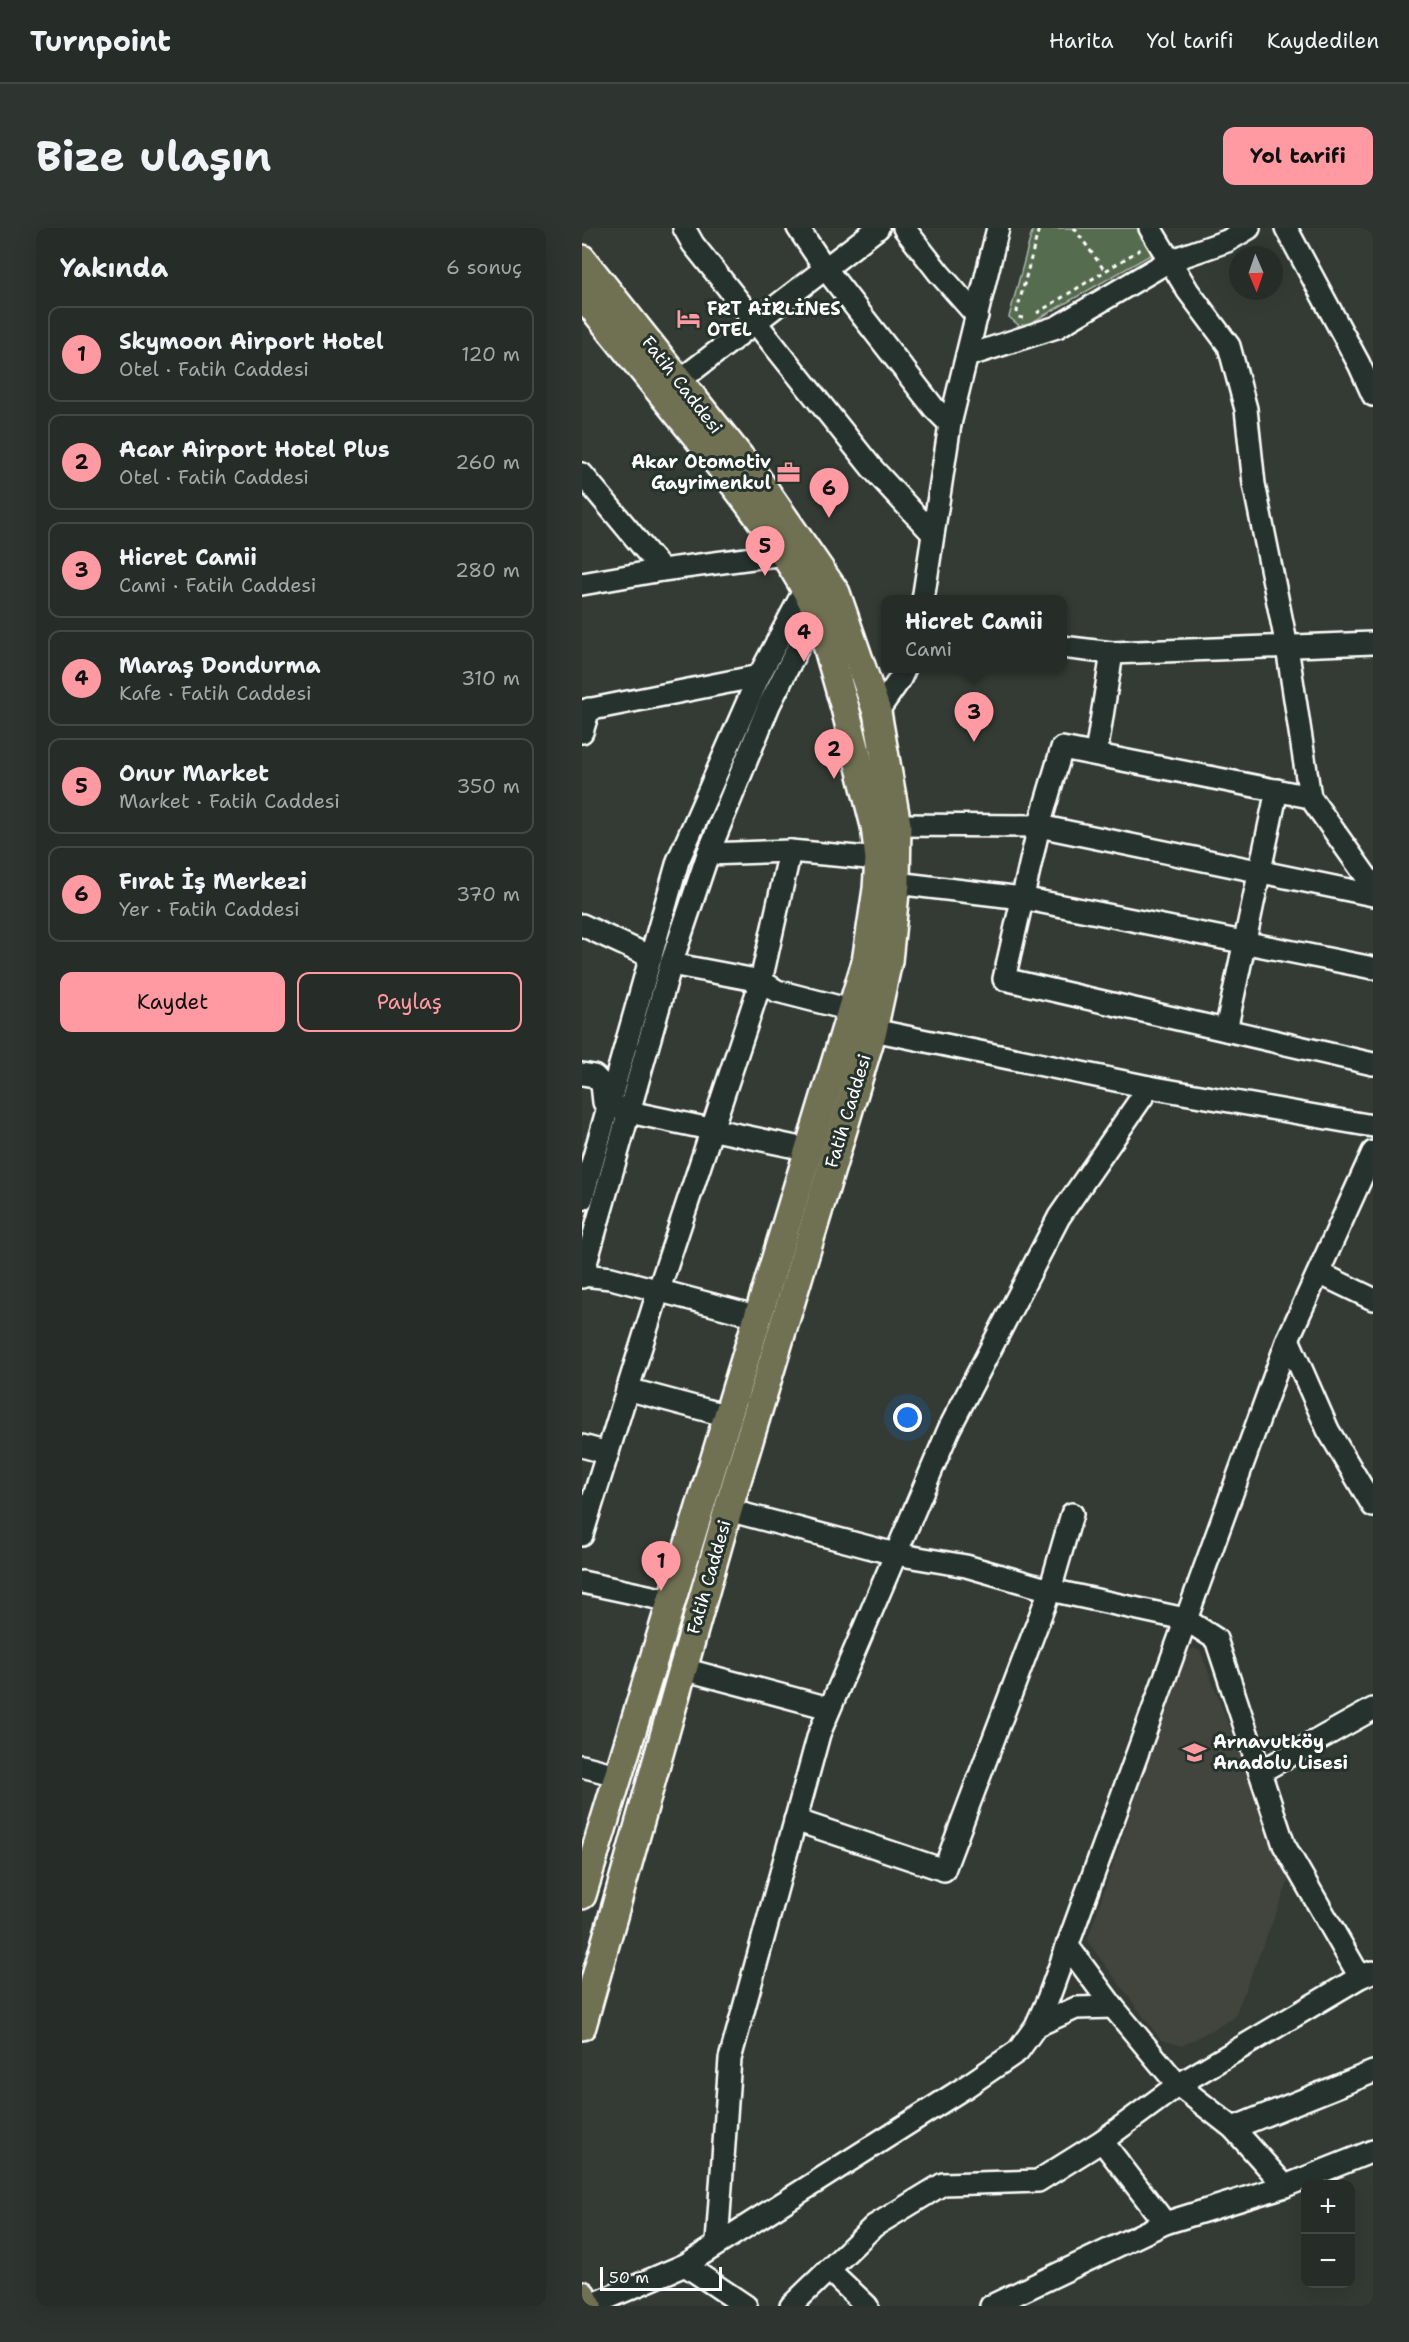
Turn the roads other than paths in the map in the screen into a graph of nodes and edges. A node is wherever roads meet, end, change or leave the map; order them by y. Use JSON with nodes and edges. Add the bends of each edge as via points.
{"nodes":[{"id":1,"x":684,"y":228,"type":"edge"},
{"id":2,"x":798,"y":228,"type":"edge"},
{"id":3,"x":878,"y":228,"type":"edge"},
{"id":4,"x":904,"y":228,"type":"edge"},
{"id":5,"x":998,"y":228,"type":"edge"},
{"id":6,"x":1150,"y":228,"type":"edge"},
{"id":7,"x":1249,"y":228,"type":"edge"},
{"id":8,"x":1286,"y":228,"type":"edge"},
{"id":9,"x":582,"y":259,"type":"edge"},
{"id":10,"x":1169,"y":261,"type":"junction"},
{"id":11,"x":825,"y":268,"type":"junction"},
{"id":12,"x":582,"y":294,"type":"edge"},
{"id":13,"x":977,"y":316,"type":"junction"},
{"id":14,"x":755,"y":322,"type":"junction"},
{"id":15,"x":967,"y":356,"type":"junction"},
{"id":16,"x":679,"y":381,"type":"junction"},
{"id":17,"x":1373,"y":395,"type":"edge"},
{"id":18,"x":950,"y":424,"type":"junction"},
{"id":19,"x":582,"y":474,"type":"edge"},
{"id":20,"x":933,"y":534,"type":"junction"},
{"id":21,"x":784,"y":554,"type":"junction"},
{"id":22,"x":662,"y":570,"type":"junction"},
{"id":23,"x":582,"y":584,"type":"edge"},
{"id":24,"x":820,"y":591,"type":"junction"},
{"id":25,"x":924,"y":595,"type":"edge"},
{"id":26,"x":1373,"y":643,"type":"edge"},
{"id":27,"x":1067,"y":648,"type":"edge"},
{"id":28,"x":1287,"y":648,"type":"junction"},
{"id":29,"x":1112,"y":653,"type":"junction"},
{"id":30,"x":903,"y":673,"type":"edge"},
{"id":31,"x":759,"y":676,"type":"junction"},
{"id":32,"x":585,"y":710,"type":"edge"},
{"id":33,"x":877,"y":712,"type":"junction"},
{"id":34,"x":582,"y":732,"type":"edge"},
{"id":35,"x":1096,"y":754,"type":"junction"},
{"id":36,"x":1277,"y":790,"type":"junction"},
{"id":37,"x":1310,"y":797,"type":"junction"},
{"id":38,"x":897,"y":825,"type":"junction"},
{"id":39,"x":1039,"y":826,"type":"junction"},
{"id":40,"x":790,"y":850,"type":"junction"},
{"id":41,"x":708,"y":854,"type":"junction"},
{"id":42,"x":879,"y":859,"type":"junction"},
{"id":43,"x":1260,"y":872,"type":"junction"},
{"id":44,"x":896,"y":883,"type":"junction"},
{"id":45,"x":1373,"y":886,"type":"edge"},
{"id":46,"x":1373,"y":895,"type":"edge"},
{"id":47,"x":1022,"y":898,"type":"junction"},
{"id":48,"x":582,"y":926,"type":"edge"},
{"id":49,"x":1245,"y":942,"type":"junction"},
{"id":50,"x":661,"y":960,"type":"junction"},
{"id":51,"x":1373,"y":968,"type":"edge"},
{"id":52,"x":761,"y":981,"type":"junction"},
{"id":53,"x":851,"y":1010,"type":"junction"},
{"id":54,"x":873,"y":1030,"type":"junction"},
{"id":55,"x":1226,"y":1030,"type":"junction"},
{"id":56,"x":1373,"y":1064,"type":"edge"},
{"id":57,"x":582,"y":1074,"type":"edge"},
{"id":58,"x":1149,"y":1087,"type":"junction"},
{"id":59,"x":619,"y":1108,"type":"junction"},
{"id":60,"x":1373,"y":1126,"type":"edge"},
{"id":61,"x":712,"y":1129,"type":"junction"},
{"id":62,"x":810,"y":1150,"type":"junction"},
{"id":63,"x":1373,"y":1152,"type":"edge"},
{"id":64,"x":582,"y":1199,"type":"edge"},
{"id":65,"x":1319,"y":1273,"type":"junction"},
{"id":66,"x":582,"y":1276,"type":"edge"},
{"id":67,"x":659,"y":1289,"type":"junction"},
{"id":68,"x":1373,"y":1299,"type":"edge"},
{"id":69,"x":759,"y":1317,"type":"junction"},
{"id":70,"x":1288,"y":1339,"type":"junction"},
{"id":71,"x":627,"y":1389,"type":"junction"},
{"id":72,"x":728,"y":1416,"type":"junction"},
{"id":73,"x":582,"y":1446,"type":"edge"},
{"id":74,"x":608,"y":1453,"type":"junction"},
{"id":75,"x":1366,"y":1486,"type":"edge"},
{"id":76,"x":1373,"y":1506,"type":"edge"},
{"id":77,"x":728,"y":1510,"type":"junction"},
{"id":78,"x":1072,"y":1514,"type":"dead end"},
{"id":79,"x":582,"y":1535,"type":"edge"},
{"id":80,"x":895,"y":1554,"type":"junction"},
{"id":81,"x":582,"y":1582,"type":"edge"},
{"id":82,"x":1050,"y":1590,"type":"junction"},
{"id":83,"x":671,"y":1601,"type":"junction"},
{"id":84,"x":1185,"y":1619,"type":"junction"},
{"id":85,"x":683,"y":1669,"type":"junction"},
{"id":86,"x":829,"y":1708,"type":"junction"},
{"id":87,"x":1373,"y":1711,"type":"edge"},
{"id":88,"x":582,"y":1766,"type":"edge"},
{"id":89,"x":1260,"y":1772,"type":"junction"},
{"id":90,"x":620,"y":1776,"type":"junction"},
{"id":91,"x":795,"y":1820,"type":"junction"},
{"id":92,"x":582,"y":1895,"type":"edge"},
{"id":93,"x":1067,"y":1945,"type":"junction"},
{"id":94,"x":1366,"y":1975,"type":"edge"},
{"id":95,"x":1113,"y":2007,"type":"junction"},
{"id":96,"x":582,"y":2026,"type":"edge"},
{"id":97,"x":1036,"y":2026,"type":"junction"},
{"id":98,"x":1373,"y":2072,"type":"edge"},
{"id":99,"x":1178,"y":2085,"type":"junction"},
{"id":100,"x":1233,"y":2128,"type":"junction"},
{"id":101,"x":1102,"y":2141,"type":"junction"},
{"id":102,"x":1373,"y":2151,"type":"edge"},
{"id":103,"x":1285,"y":2186,"type":"junction"},
{"id":104,"x":1165,"y":2223,"type":"junction"},
{"id":105,"x":717,"y":2243,"type":"junction"},
{"id":106,"x":685,"y":2265,"type":"junction"},
{"id":107,"x":829,"y":2270,"type":"junction"},
{"id":108,"x":582,"y":2295,"type":"edge"},
{"id":109,"x":588,"y":2306,"type":"edge"},
{"id":110,"x":746,"y":2306,"type":"edge"},
{"id":111,"x":791,"y":2306,"type":"edge"},
{"id":112,"x":867,"y":2306,"type":"edge"},
{"id":113,"x":991,"y":2306,"type":"edge"}],
"edges":[{"from":1,"to":14,"type":"street"},
{"from":2,"to":11,"type":"street"},
{"from":3,"to":11,"type":"street"},
{"from":4,"to":13,"type":"street"},
{"from":5,"to":13,"type":"street"},
{"from":6,"to":10,"type":"street"},
{"from":7,"to":10,"type":"street","via":[[1227,241]]},
{"from":8,"to":17,"type":"street"},
{"from":9,"to":16,"type":"main road","name":"Fatih Caddesi"},
{"from":10,"to":15,"type":"street","via":[[1057,327]]},
{"from":10,"to":28,"type":"street","via":[[1229,346],[1246,410],[1254,484]]},
{"from":11,"to":14,"type":"street"},
{"from":11,"to":18,"type":"street"},
{"from":12,"to":21,"type":"main road","name":"Fatih Caddesi","via":[[748,501]]},
{"from":13,"to":15,"type":"street"},
{"from":14,"to":16,"type":"street"},
{"from":14,"to":20,"type":"street","via":[[871,467]]},
{"from":15,"to":18,"type":"street"},
{"from":16,"to":24,"type":"main road","name":"Fatih Caddesi","via":[[758,480]]},
{"from":18,"to":20,"type":"street"},
{"from":19,"to":22,"type":"street"},
{"from":20,"to":25,"type":"street"},
{"from":21,"to":22,"type":"street"},
{"from":21,"to":24,"type":"main road","name":"Fatih Caddesi"},
{"from":22,"to":23,"type":"street"},
{"from":24,"to":31,"type":"street"},
{"from":24,"to":33,"type":"main road","name":"Fatih Caddesi"},
{"from":24,"to":41,"type":"street"},
{"from":24,"to":42,"type":"main road","name":"Fatih Caddesi","via":[[875,826]]},
{"from":26,"to":28,"type":"street"},
{"from":27,"to":29,"type":"street"},
{"from":28,"to":29,"type":"street"},
{"from":28,"to":37,"type":"street"},
{"from":29,"to":35,"type":"street"},
{"from":30,"to":33,"type":"street"},
{"from":31,"to":32,"type":"street"},
{"from":31,"to":50,"type":"street","via":[[678,861]]},
{"from":32,"to":34,"type":"street"},
{"from":33,"to":38,"type":"main road","name":"Fatih Caddesi"},
{"from":35,"to":36,"type":"street"},
{"from":35,"to":39,"type":"street","via":[[1062,748]]},
{"from":36,"to":37,"type":"street"},
{"from":36,"to":43,"type":"street"},
{"from":37,"to":45,"type":"street"},
{"from":38,"to":39,"type":"street"},
{"from":38,"to":44,"type":"main road","name":"Fatih Caddesi"},
{"from":39,"to":43,"type":"street"},
{"from":39,"to":47,"type":"street"},
{"from":40,"to":41,"type":"street"},
{"from":40,"to":42,"type":"street"},
{"from":40,"to":52,"type":"street"},
{"from":41,"to":50,"type":"street"},
{"from":42,"to":53,"type":"main road","name":"Fatih Caddesi","via":[[866,963]]},
{"from":43,"to":46,"type":"street"},
{"from":43,"to":49,"type":"street"},
{"from":44,"to":47,"type":"street"},
{"from":44,"to":54,"type":"main road","name":"Fatih Caddesi","via":[[888,962]]},
{"from":47,"to":49,"type":"street"},
{"from":47,"to":55,"type":"street","via":[[1004,979]]},
{"from":48,"to":50,"type":"street"},
{"from":49,"to":51,"type":"street"},
{"from":49,"to":55,"type":"street"},
{"from":50,"to":52,"type":"street"},
{"from":50,"to":59,"type":"street"},
{"from":52,"to":53,"type":"street","via":[[777,991]]},
{"from":52,"to":61,"type":"street"},
{"from":53,"to":62,"type":"main road","name":"Fatih Caddesi"},
{"from":54,"to":58,"type":"street"},
{"from":54,"to":77,"type":"main road","name":"Fatih Caddesi"},
{"from":55,"to":56,"type":"street"},
{"from":57,"to":59,"type":"street","via":[[599,1079],[604,1087],[603,1100]]},
{"from":58,"to":60,"type":"street"},
{"from":58,"to":80,"type":"street","via":[[1059,1217],[949,1429]]},
{"from":59,"to":61,"type":"street"},
{"from":59,"to":64,"type":"street"},
{"from":59,"to":66,"type":"street"},
{"from":61,"to":62,"type":"street"},
{"from":61,"to":67,"type":"street"},
{"from":62,"to":69,"type":"main road","name":"Fatih Caddesi"},
{"from":63,"to":65,"type":"street"},
{"from":65,"to":68,"type":"street"},
{"from":65,"to":70,"type":"street"},
{"from":66,"to":67,"type":"street"},
{"from":67,"to":69,"type":"street"},
{"from":67,"to":71,"type":"street"},
{"from":69,"to":72,"type":"main road","name":"Fatih Caddesi"},
{"from":70,"to":75,"type":"street","via":[[1328,1430]]},
{"from":70,"to":84,"type":"street"},
{"from":71,"to":72,"type":"street"},
{"from":71,"to":74,"type":"street"},
{"from":72,"to":83,"type":"main road","name":"Fatih Caddesi"},
{"from":73,"to":74,"type":"street"},
{"from":74,"to":79,"type":"street"},
{"from":75,"to":76,"type":"street"},
{"from":77,"to":80,"type":"street"},
{"from":77,"to":85,"type":"main road","name":"Fatih Caddesi"},
{"from":78,"to":82,"type":"street"},
{"from":80,"to":82,"type":"street","via":[[966,1566]]},
{"from":80,"to":86,"type":"street"},
{"from":81,"to":83,"type":"street"},
{"from":82,"to":84,"type":"street"},
{"from":82,"to":91,"type":"street","via":[[944,1870]]},
{"from":83,"to":90,"type":"main road","name":"Fatih Caddesi"},
{"from":84,"to":89,"type":"street","via":[[1216,1639]]},
{"from":84,"to":93,"type":"street"},
{"from":85,"to":86,"type":"street"},
{"from":85,"to":96,"type":"main road","name":"Fatih Caddesi"},
{"from":86,"to":91,"type":"street"},
{"from":87,"to":89,"type":"street"},
{"from":88,"to":90,"type":"street"},
{"from":89,"to":94,"type":"street","via":[[1284,1845]]},
{"from":90,"to":92,"type":"main road","name":"Fatih Caddesi"},
{"from":91,"to":105,"type":"street","via":[[730,2059]]},
{"from":93,"to":95,"type":"street"},
{"from":93,"to":97,"type":"street"},
{"from":94,"to":99,"type":"street"},
{"from":95,"to":97,"type":"street","via":[[1076,2008]]},
{"from":95,"to":99,"type":"street"},
{"from":97,"to":105,"type":"street","via":[[1018,2051],[964,2088]]},
{"from":98,"to":100,"type":"street"},
{"from":99,"to":100,"type":"street"},
{"from":99,"to":101,"type":"street"},
{"from":100,"to":103,"type":"street"},
{"from":101,"to":104,"type":"street"},
{"from":101,"to":107,"type":"street","via":[[1038,2181],[943,2184],[874,2226]]},
{"from":102,"to":103,"type":"street"},
{"from":103,"to":104,"type":"street"},
{"from":104,"to":113,"type":"street"},
{"from":105,"to":106,"type":"street"},
{"from":106,"to":109,"type":"street"},
{"from":106,"to":110,"type":"street"},
{"from":107,"to":111,"type":"street"},
{"from":107,"to":112,"type":"street"},
{"from":108,"to":109,"type":"main road"}]}
